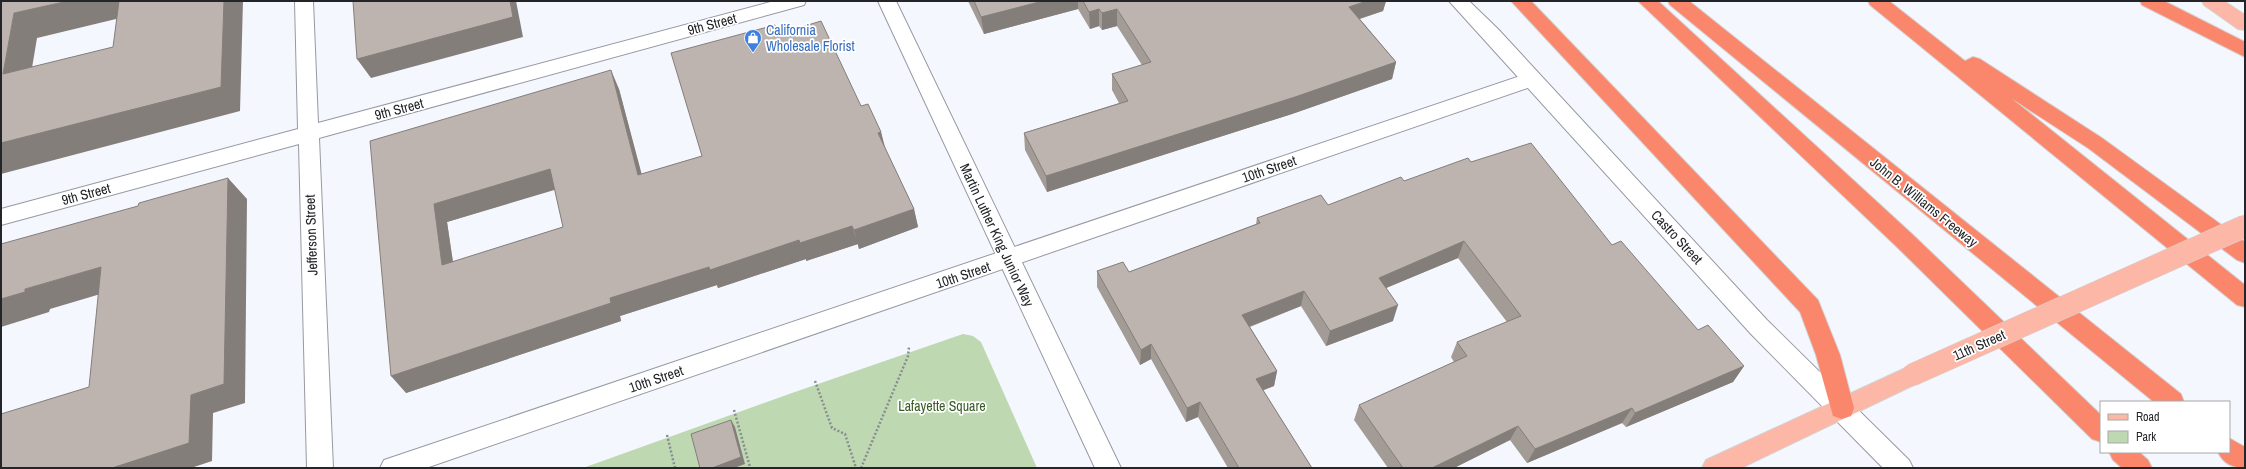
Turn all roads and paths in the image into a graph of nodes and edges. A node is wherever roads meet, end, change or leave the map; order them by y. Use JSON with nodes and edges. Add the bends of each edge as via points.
{"nodes":[{"id":1,"x":304,"y":1,"type":"edge"},
{"id":2,"x":797,"y":1,"type":"edge"},
{"id":3,"x":887,"y":1,"type":"edge"},
{"id":4,"x":1458,"y":1,"type":"edge"},
{"id":5,"x":1520,"y":1,"type":"edge"},
{"id":6,"x":1647,"y":1,"type":"edge"},
{"id":7,"x":1677,"y":1,"type":"edge"},
{"id":8,"x":2149,"y":1,"type":"edge"},
{"id":9,"x":2211,"y":1,"type":"edge"},
{"id":10,"x":1882,"y":5,"type":"edge"},
{"id":11,"x":2245,"y":24,"type":"edge"},
{"id":12,"x":2245,"y":50,"type":"edge"},
{"id":13,"x":1532,"y":79,"type":"junction"},
{"id":14,"x":308,"y":133,"type":"junction"},
{"id":15,"x":1,"y":217,"type":"edge"},
{"id":16,"x":2245,"y":226,"type":"edge"},
{"id":17,"x":2245,"y":254,"type":"edge"},
{"id":18,"x":1009,"y":259,"type":"junction"},
{"id":19,"x":2245,"y":298,"type":"edge"},
{"id":20,"x":909,"y":347,"type":"dead end"},
{"id":21,"x":815,"y":381,"type":"dead end"},
{"id":22,"x":2171,"y":401,"type":"edge"},
{"id":23,"x":1842,"y":408,"type":"junction"},
{"id":24,"x":734,"y":410,"type":"dead end"},
{"id":25,"x":2100,"y":430,"type":"edge"},
{"id":26,"x":667,"y":435,"type":"dead end"},
{"id":27,"x":2230,"y":450,"type":"edge"},
{"id":28,"x":2123,"y":453,"type":"edge"},
{"id":29,"x":2245,"y":462,"type":"edge"},
{"id":30,"x":750,"y":466,"type":"dead end"},
{"id":31,"x":320,"y":468,"type":"edge"},
{"id":32,"x":393,"y":468,"type":"edge"},
{"id":33,"x":675,"y":468,"type":"edge"},
{"id":34,"x":856,"y":468,"type":"edge"},
{"id":35,"x":861,"y":468,"type":"edge"},
{"id":36,"x":1108,"y":468,"type":"edge"},
{"id":37,"x":1715,"y":468,"type":"edge"},
{"id":38,"x":1900,"y":468,"type":"edge"},
{"id":39,"x":2139,"y":468,"type":"edge"}],
"edges":[{"from":1,"to":14,"type":"street","name":"Jefferson Street"},
{"from":2,"to":14,"type":"street","name":"9th Street"},
{"from":3,"to":18,"type":"street","name":"Martin Luther King Junior Way"},
{"from":4,"to":13,"type":"street","name":"Castro Street"},
{"from":5,"to":23,"type":"highway","via":[[1810,307],[1828,355]]},
{"from":6,"to":25,"type":"highway","via":[[1904,240]]},
{"from":7,"to":22,"type":"highway","name":"John B. Williams Freeway"},
{"from":8,"to":12,"type":"highway"},
{"from":9,"to":11,"type":"main road"},
{"from":10,"to":17,"type":"highway","via":[[2094,143]]},
{"from":10,"to":19,"type":"highway"},
{"from":13,"to":18,"type":"street","name":"10th Street"},
{"from":13,"to":23,"type":"street","name":"Castro Street","via":[[1759,327]]},
{"from":14,"to":15,"type":"street","name":"9th Street"},
{"from":14,"to":31,"type":"street","name":"Jefferson Street"},
{"from":16,"to":23,"type":"main road","name":"11th Street","bridge":true},
{"from":18,"to":32,"type":"street","name":"10th Street"},
{"from":18,"to":36,"type":"street","name":"Martin Luther King Junior Way"},
{"from":20,"to":35,"type":"path","via":[[908,356]]},
{"from":21,"to":34,"type":"path","via":[[832,428],[845,434]]},
{"from":23,"to":37,"type":"main road","name":"11th Street"},
{"from":23,"to":38,"type":"street","name":"Castro Street"},
{"from":24,"to":30,"type":"path"},
{"from":26,"to":33,"type":"path"},
{"from":27,"to":29,"type":"highway"},
{"from":28,"to":39,"type":"highway"}]}
